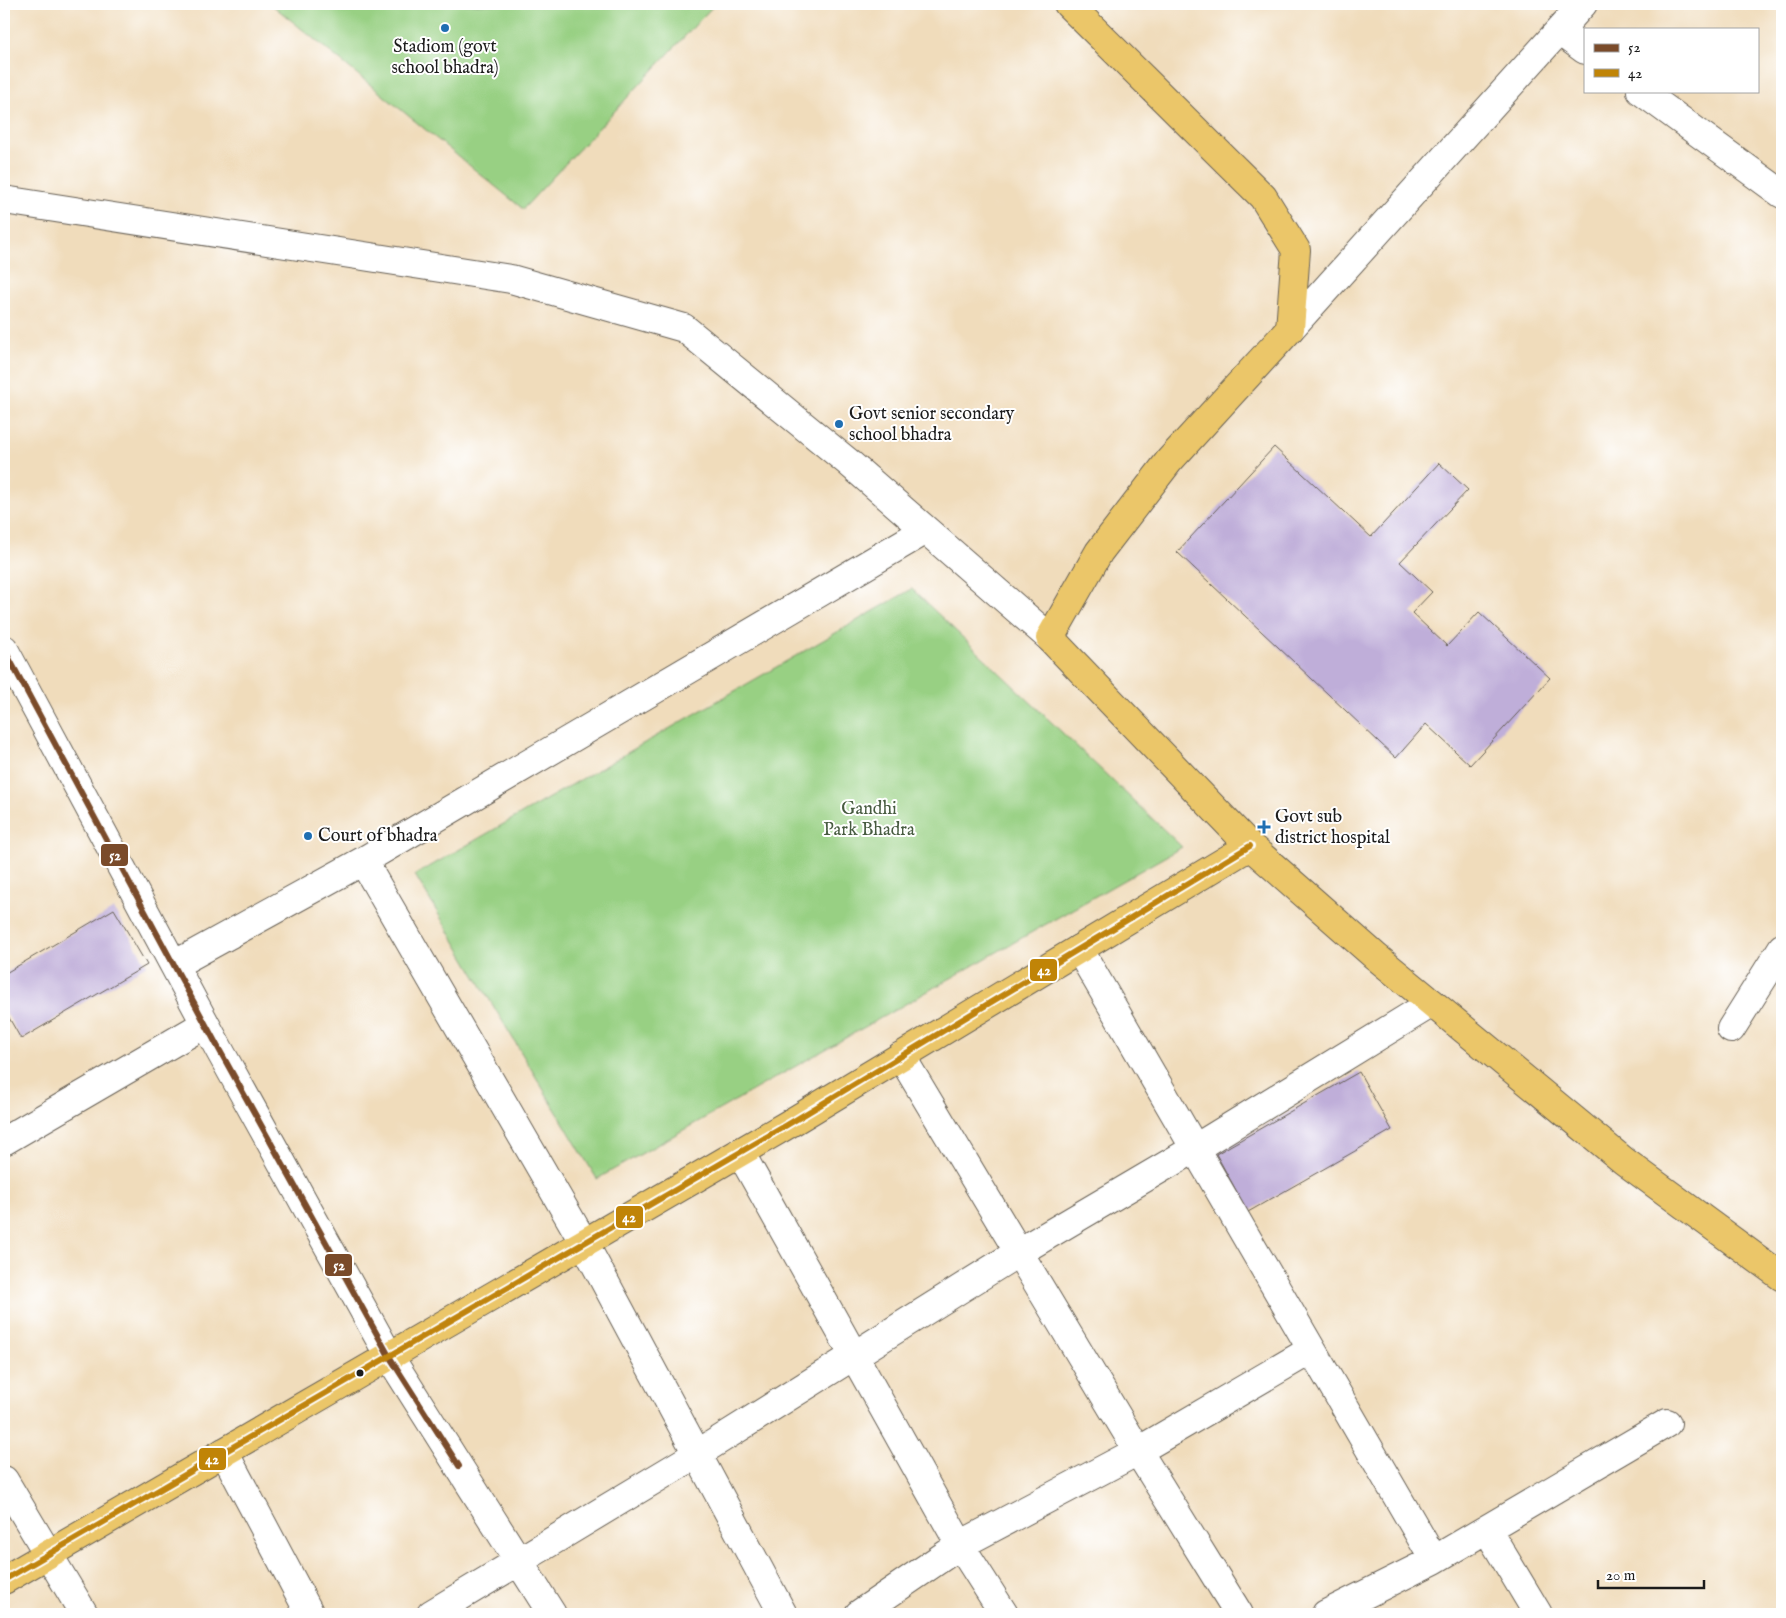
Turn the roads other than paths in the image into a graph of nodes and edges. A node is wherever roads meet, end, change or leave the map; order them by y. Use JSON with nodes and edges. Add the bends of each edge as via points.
{"nodes":[{"id":1,"x":1068,"y":4,"type":"edge"},
{"id":2,"x":1583,"y":4,"type":"edge"},
{"id":3,"x":1559,"y":31,"type":"junction"},
{"id":4,"x":1584,"y":49,"type":"edge"},
{"id":5,"x":1642,"y":92,"type":"edge"},
{"id":6,"x":1782,"y":194,"type":"edge"},
{"id":7,"x":4,"y":200,"type":"edge"},
{"id":8,"x":1290,"y":329,"type":"junction"},
{"id":9,"x":926,"y":530,"type":"junction"},
{"id":10,"x":1050,"y":638,"type":"junction"},
{"id":11,"x":4,"y":649,"type":"edge"},
{"id":12,"x":1250,"y":846,"type":"junction"},
{"id":13,"x":363,"y":861,"type":"junction"},
{"id":14,"x":1782,"y":948,"type":"edge"},
{"id":15,"x":1079,"y":949,"type":"junction"},
{"id":16,"x":174,"y":965,"type":"junction"},
{"id":17,"x":1432,"y":1003,"type":"junction"},
{"id":18,"x":205,"y":1024,"type":"junction"},
{"id":19,"x":1731,"y":1029,"type":"dead end"},
{"id":20,"x":902,"y":1056,"type":"junction"},
{"id":21,"x":4,"y":1141,"type":"edge"},
{"id":22,"x":1194,"y":1149,"type":"junction"},
{"id":23,"x":740,"y":1152,"type":"junction"},
{"id":24,"x":584,"y":1243,"type":"junction"},
{"id":25,"x":1018,"y":1252,"type":"junction"},
{"id":26,"x":1782,"y":1277,"type":"edge"},
{"id":27,"x":1311,"y":1350,"type":"junction"},
{"id":28,"x":856,"y":1354,"type":"junction"},
{"id":29,"x":389,"y":1356,"type":"junction"},
{"id":30,"x":1667,"y":1423,"type":"dead end"},
{"id":31,"x":1138,"y":1451,"type":"junction"},
{"id":32,"x":224,"y":1452,"type":"junction"},
{"id":33,"x":697,"y":1454,"type":"junction"},
{"id":34,"x":4,"y":1480,"type":"edge"},
{"id":35,"x":1487,"y":1529,"type":"junction"},
{"id":36,"x":960,"y":1545,"type":"junction"},
{"id":37,"x":49,"y":1553,"type":"junction"},
{"id":38,"x":1434,"y":1560,"type":"junction"},
{"id":39,"x":518,"y":1561,"type":"junction"},
{"id":40,"x":4,"y":1580,"type":"edge"},
{"id":41,"x":84,"y":1614,"type":"edge"},
{"id":42,"x":310,"y":1614,"type":"edge"},
{"id":43,"x":431,"y":1614,"type":"edge"},
{"id":44,"x":552,"y":1614,"type":"edge"},
{"id":45,"x":783,"y":1614,"type":"edge"},
{"id":46,"x":859,"y":1614,"type":"edge"},
{"id":47,"x":1004,"y":1614,"type":"edge"},
{"id":48,"x":1239,"y":1614,"type":"edge"},
{"id":49,"x":1326,"y":1614,"type":"edge"},
{"id":50,"x":1538,"y":1614,"type":"edge"}],
"edges":[{"from":1,"to":8,"type":"main road","via":[[1263,197],[1296,250]]},
{"from":2,"to":3,"type":"street"},
{"from":3,"to":4,"type":"street"},
{"from":3,"to":8,"type":"street"},
{"from":5,"to":6,"type":"street"},
{"from":7,"to":9,"type":"street","via":[[511,279],[684,328]]},
{"from":8,"to":10,"type":"main road","via":[[1169,461],[1099,552]]},
{"from":9,"to":10,"type":"street"},
{"from":9,"to":13,"type":"street"},
{"from":10,"to":12,"type":"main road"},
{"from":11,"to":16,"type":"street"},
{"from":12,"to":15,"type":"main road"},
{"from":12,"to":17,"type":"main road"},
{"from":13,"to":16,"type":"street"},
{"from":13,"to":24,"type":"street"},
{"from":14,"to":19,"type":"street"},
{"from":15,"to":20,"type":"main road"},
{"from":15,"to":22,"type":"street"},
{"from":16,"to":18,"type":"street"},
{"from":17,"to":22,"type":"street"},
{"from":17,"to":26,"type":"main road","via":[[1624,1161]]},
{"from":18,"to":21,"type":"street"},
{"from":18,"to":29,"type":"street"},
{"from":20,"to":23,"type":"main road"},
{"from":20,"to":25,"type":"street"},
{"from":22,"to":25,"type":"street"},
{"from":22,"to":27,"type":"street"},
{"from":23,"to":24,"type":"main road"},
{"from":23,"to":28,"type":"street"},
{"from":24,"to":29,"type":"main road"},
{"from":24,"to":33,"type":"street"},
{"from":25,"to":28,"type":"street"},
{"from":25,"to":31,"type":"street"},
{"from":27,"to":31,"type":"street"},
{"from":27,"to":38,"type":"street"},
{"from":28,"to":33,"type":"street"},
{"from":28,"to":36,"type":"street"},
{"from":29,"to":32,"type":"main road"},
{"from":29,"to":39,"type":"street"},
{"from":30,"to":35,"type":"street"},
{"from":31,"to":36,"type":"street"},
{"from":31,"to":48,"type":"street"},
{"from":32,"to":37,"type":"main road"},
{"from":32,"to":42,"type":"street"},
{"from":33,"to":39,"type":"street"},
{"from":33,"to":45,"type":"street"},
{"from":34,"to":37,"type":"street"},
{"from":35,"to":38,"type":"street"},
{"from":35,"to":50,"type":"street"},
{"from":36,"to":46,"type":"street"},
{"from":36,"to":47,"type":"street"},
{"from":37,"to":40,"type":"main road"},
{"from":37,"to":41,"type":"street"},
{"from":38,"to":49,"type":"street"},
{"from":39,"to":43,"type":"street"},
{"from":39,"to":44,"type":"street"}]}
